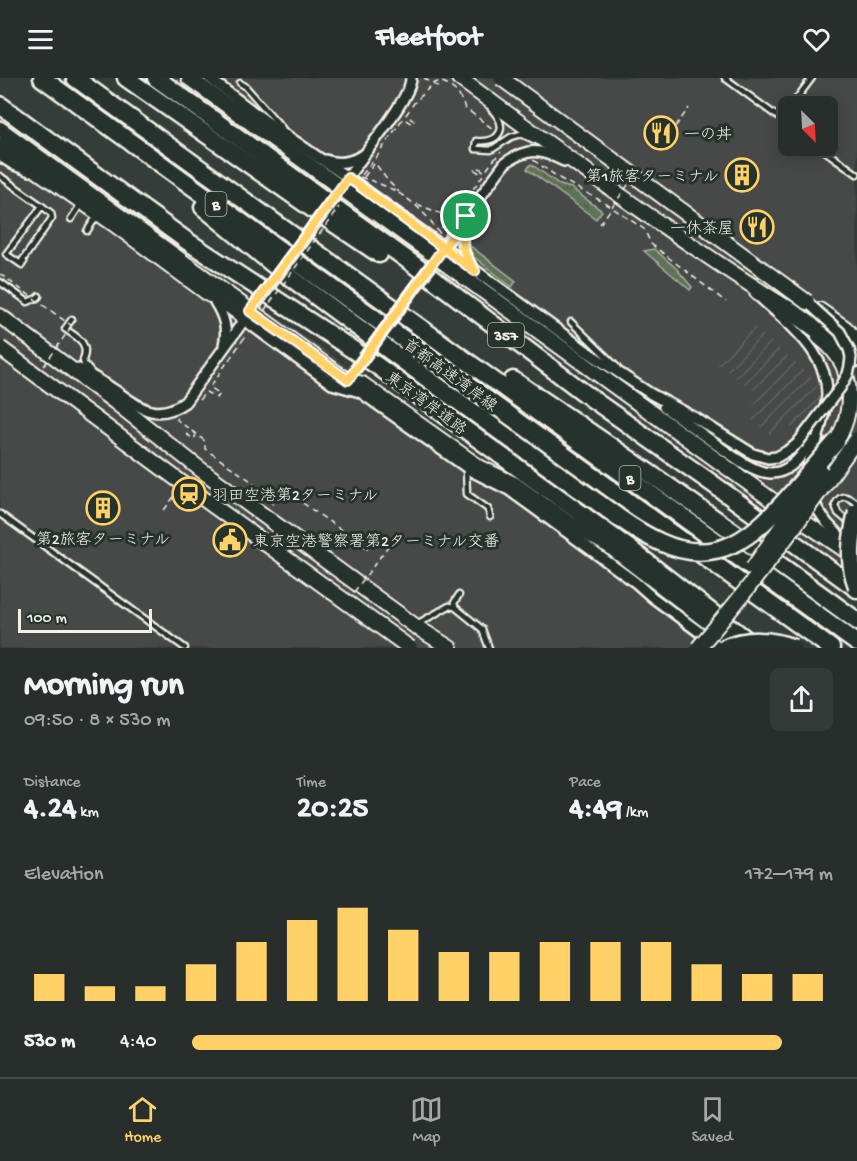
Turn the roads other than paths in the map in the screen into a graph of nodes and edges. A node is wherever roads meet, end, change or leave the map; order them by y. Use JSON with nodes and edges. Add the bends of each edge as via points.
{"nodes":[{"id":1,"x":41,"y":78,"type":"edge"},
{"id":2,"x":75,"y":78,"type":"edge"},
{"id":3,"x":126,"y":78,"type":"edge"},
{"id":4,"x":156,"y":78,"type":"edge"},
{"id":5,"x":189,"y":78,"type":"edge"},
{"id":6,"x":209,"y":78,"type":"edge"},
{"id":7,"x":411,"y":78,"type":"edge"},
{"id":8,"x":501,"y":78,"type":"edge"},
{"id":9,"x":725,"y":78,"type":"edge"},
{"id":10,"x":812,"y":78,"type":"edge"},
{"id":11,"x":463,"y":81,"type":"edge"},
{"id":12,"x":240,"y":83,"type":"dead end"},
{"id":13,"x":799,"y":96,"type":"edge"},
{"id":14,"x":0,"y":105,"type":"edge"},
{"id":15,"x":778,"y":117,"type":"edge"},
{"id":16,"x":0,"y":129,"type":"edge"},
{"id":17,"x":287,"y":135,"type":"junction"},
{"id":18,"x":0,"y":145,"type":"edge"},
{"id":19,"x":550,"y":145,"type":"junction"},
{"id":20,"x":365,"y":153,"type":"junction"},
{"id":21,"x":0,"y":156,"type":"edge"},
{"id":22,"x":832,"y":156,"type":"edge"},
{"id":23,"x":320,"y":158,"type":"junction"},
{"id":24,"x":857,"y":174,"type":"edge"},
{"id":25,"x":0,"y":176,"type":"edge"},
{"id":26,"x":43,"y":176,"type":"junction"},
{"id":27,"x":592,"y":176,"type":"junction"},
{"id":28,"x":342,"y":190,"type":"junction"},
{"id":29,"x":82,"y":202,"type":"junction"},
{"id":30,"x":42,"y":206,"type":"junction"},
{"id":31,"x":99,"y":213,"type":"junction"},
{"id":32,"x":466,"y":216,"type":"junction"},
{"id":33,"x":71,"y":219,"type":"dead end"},
{"id":34,"x":87,"y":231,"type":"dead end"},
{"id":35,"x":438,"y":249,"type":"junction"},
{"id":36,"x":475,"y":271,"type":"junction"},
{"id":37,"x":738,"y":277,"type":"junction"},
{"id":38,"x":0,"y":282,"type":"edge"},
{"id":39,"x":210,"y":295,"type":"junction"},
{"id":40,"x":39,"y":296,"type":"dead end"},
{"id":41,"x":457,"y":298,"type":"junction"},
{"id":42,"x":807,"y":302,"type":"junction"},
{"id":43,"x":787,"y":308,"type":"junction"},
{"id":44,"x":254,"y":312,"type":"junction"},
{"id":45,"x":402,"y":314,"type":"junction"},
{"id":46,"x":0,"y":316,"type":"edge"},
{"id":47,"x":74,"y":320,"type":"road end"},
{"id":48,"x":571,"y":322,"type":"dead end"},
{"id":49,"x":857,"y":340,"type":"edge"},
{"id":50,"x":0,"y":348,"type":"edge"},
{"id":51,"x":222,"y":351,"type":"junction"},
{"id":52,"x":857,"y":358,"type":"edge"},
{"id":53,"x":58,"y":359,"type":"junction"},
{"id":54,"x":351,"y":375,"type":"junction"},
{"id":55,"x":95,"y":377,"type":"junction"},
{"id":56,"x":627,"y":377,"type":"junction"},
{"id":57,"x":651,"y":394,"type":"junction"},
{"id":58,"x":819,"y":429,"type":"junction"},
{"id":59,"x":857,"y":439,"type":"edge"},
{"id":60,"x":836,"y":442,"type":"junction"},
{"id":61,"x":466,"y":467,"type":"junction"},
{"id":62,"x":857,"y":503,"type":"edge"},
{"id":63,"x":857,"y":512,"type":"edge"},
{"id":64,"x":0,"y":514,"type":"edge"},
{"id":65,"x":490,"y":517,"type":"dead end"},
{"id":66,"x":857,"y":528,"type":"edge"},
{"id":67,"x":857,"y":557,"type":"edge"},
{"id":68,"x":857,"y":588,"type":"edge"},
{"id":69,"x":459,"y":596,"type":"dead end"},
{"id":70,"x":455,"y":607,"type":"junction"},
{"id":71,"x":857,"y":621,"type":"edge"},
{"id":72,"x":419,"y":628,"type":"junction"},
{"id":73,"x":857,"y":643,"type":"edge"},
{"id":74,"x":185,"y":648,"type":"edge"},
{"id":75,"x":410,"y":648,"type":"edge"},
{"id":76,"x":445,"y":648,"type":"edge"},
{"id":77,"x":450,"y":648,"type":"edge"},
{"id":78,"x":489,"y":648,"type":"edge"},
{"id":79,"x":697,"y":648,"type":"edge"},
{"id":80,"x":722,"y":648,"type":"edge"},
{"id":81,"x":742,"y":648,"type":"edge"},
{"id":82,"x":757,"y":648,"type":"edge"},
{"id":83,"x":794,"y":648,"type":"edge"},
{"id":84,"x":831,"y":648,"type":"edge"}],
"edges":[{"from":1,"to":60,"type":"highway","bridge":true,"via":[[86,122],[275,266],[579,489],[657,541],[693,552],[717,550],[742,539],[765,522]]},
{"from":1,"to":84,"type":"highway","name":"首都高速湾岸線","number":"B"},
{"from":2,"to":45,"type":"highway","name":"首都高速湾岸線","number":"B"},
{"from":3,"to":41,"type":"highway","via":[[405,271]]},
{"from":4,"to":41,"type":"highway","number":"357"},
{"from":5,"to":28,"type":"street"},
{"from":6,"to":17,"type":"street"},
{"from":7,"to":20,"type":"street","via":[[403,100]]},
{"from":8,"to":42,"type":"street","bridge":true},
{"from":9,"to":15,"type":"lane"},
{"from":10,"to":13,"type":"lane"},
{"from":11,"to":19,"type":"street"},
{"from":11,"to":19,"type":"lane","via":[[499,117],[501,130],[496,138],[476,141],[475,149],[491,150],[521,134]]},
{"from":12,"to":17,"type":"lane"},
{"from":14,"to":82,"type":"highway","name":"東京湾岸道路","via":[[187,240],[376,365],[630,549]]},
{"from":16,"to":44,"type":"street"},
{"from":17,"to":23,"type":"street"},
{"from":18,"to":26,"type":"street"},
{"from":19,"to":27,"type":"street"},
{"from":20,"to":23,"type":"street","via":[[346,162]]},
{"from":20,"to":28,"type":"street"},
{"from":21,"to":26,"type":"street"},
{"from":22,"to":24,"type":"lane"},
{"from":23,"to":28,"type":"street"},
{"from":25,"to":30,"type":"lane"},
{"from":26,"to":29,"type":"street"},
{"from":27,"to":32,"type":"street","via":[[536,150],[505,163]]},
{"from":27,"to":37,"type":"street"},
{"from":28,"to":35,"type":"street"},
{"from":28,"to":44,"type":"street","bridge":true},
{"from":29,"to":31,"type":"street"},
{"from":29,"to":33,"type":"lane"},
{"from":30,"to":30,"type":"lane","via":[[6,254],[23,264],[52,218]]},
{"from":31,"to":34,"type":"lane"},
{"from":31,"to":39,"type":"street"},
{"from":32,"to":35,"type":"street"},
{"from":32,"to":36,"type":"street","via":[[461,241]]},
{"from":35,"to":36,"type":"street"},
{"from":35,"to":54,"type":"street","bridge":true},
{"from":35,"to":67,"type":"street","via":[[776,503]]},
{"from":36,"to":56,"type":"street"},
{"from":37,"to":43,"type":"street"},
{"from":37,"to":58,"type":"street","via":[[819,358],[827,387]]},
{"from":38,"to":40,"type":"lane","via":[[28,302]]},
{"from":39,"to":44,"type":"street"},
{"from":39,"to":51,"type":"street","via":[[225,323]]},
{"from":41,"to":68,"type":"highway","number":"357","via":[[595,402]]},
{"from":42,"to":49,"type":"street","bridge":true},
{"from":42,"to":57,"type":"street","bridge":true,"via":[[840,332],[851,357],[840,388],[791,450],[768,458],[753,454]]},
{"from":43,"to":52,"type":"highway"},
{"from":43,"to":60,"type":"street","via":[[826,343],[844,366],[850,402]]},
{"from":44,"to":51,"type":"street"},
{"from":44,"to":54,"type":"street"},
{"from":44,"to":61,"type":"street","via":[[332,384],[360,392]]},
{"from":45,"to":71,"type":"highway","via":[[428,324],[616,449]]},
{"from":45,"to":73,"type":"highway","name":"首都高速湾岸線","number":"B"},
{"from":46,"to":53,"type":"street"},
{"from":47,"to":55,"type":"lane","via":[[65,329],[84,345],[84,364]]},
{"from":48,"to":56,"type":"lane"},
{"from":50,"to":75,"type":"street","bridge":true},
{"from":51,"to":55,"type":"street","via":[[184,402],[162,412],[143,409]]},
{"from":53,"to":55,"type":"street"},
{"from":53,"to":72,"type":"street"},
{"from":54,"to":81,"type":"street","via":[[479,466],[608,545]]},
{"from":56,"to":57,"type":"street"},
{"from":57,"to":58,"type":"street","via":[[732,456],[766,473],[784,470],[798,461]]},
{"from":58,"to":67,"type":"street","via":[[808,464],[810,491],[827,523]]},
{"from":59,"to":79,"type":"street","bridge":true,"via":[[754,581]]},
{"from":60,"to":79,"type":"street","bridge":true},
{"from":61,"to":65,"type":"lane","via":[[467,494],[488,509]]},
{"from":61,"to":80,"type":"street","via":[[509,490]]},
{"from":62,"to":66,"type":"lane","via":[[843,497],[835,505],[840,517]]},
{"from":63,"to":68,"type":"highway","bridge":true,"via":[[850,555]]},
{"from":64,"to":74,"type":"lane"},
{"from":69,"to":70,"type":"lane"},
{"from":70,"to":72,"type":"lane","via":[[449,606]]},
{"from":70,"to":78,"type":"lane","via":[[482,629]]},
{"from":72,"to":76,"type":"street"},
{"from":72,"to":77,"type":"street"},
{"from":80,"to":83,"type":"highway","bridge":true,"via":[[761,640]]}]}
